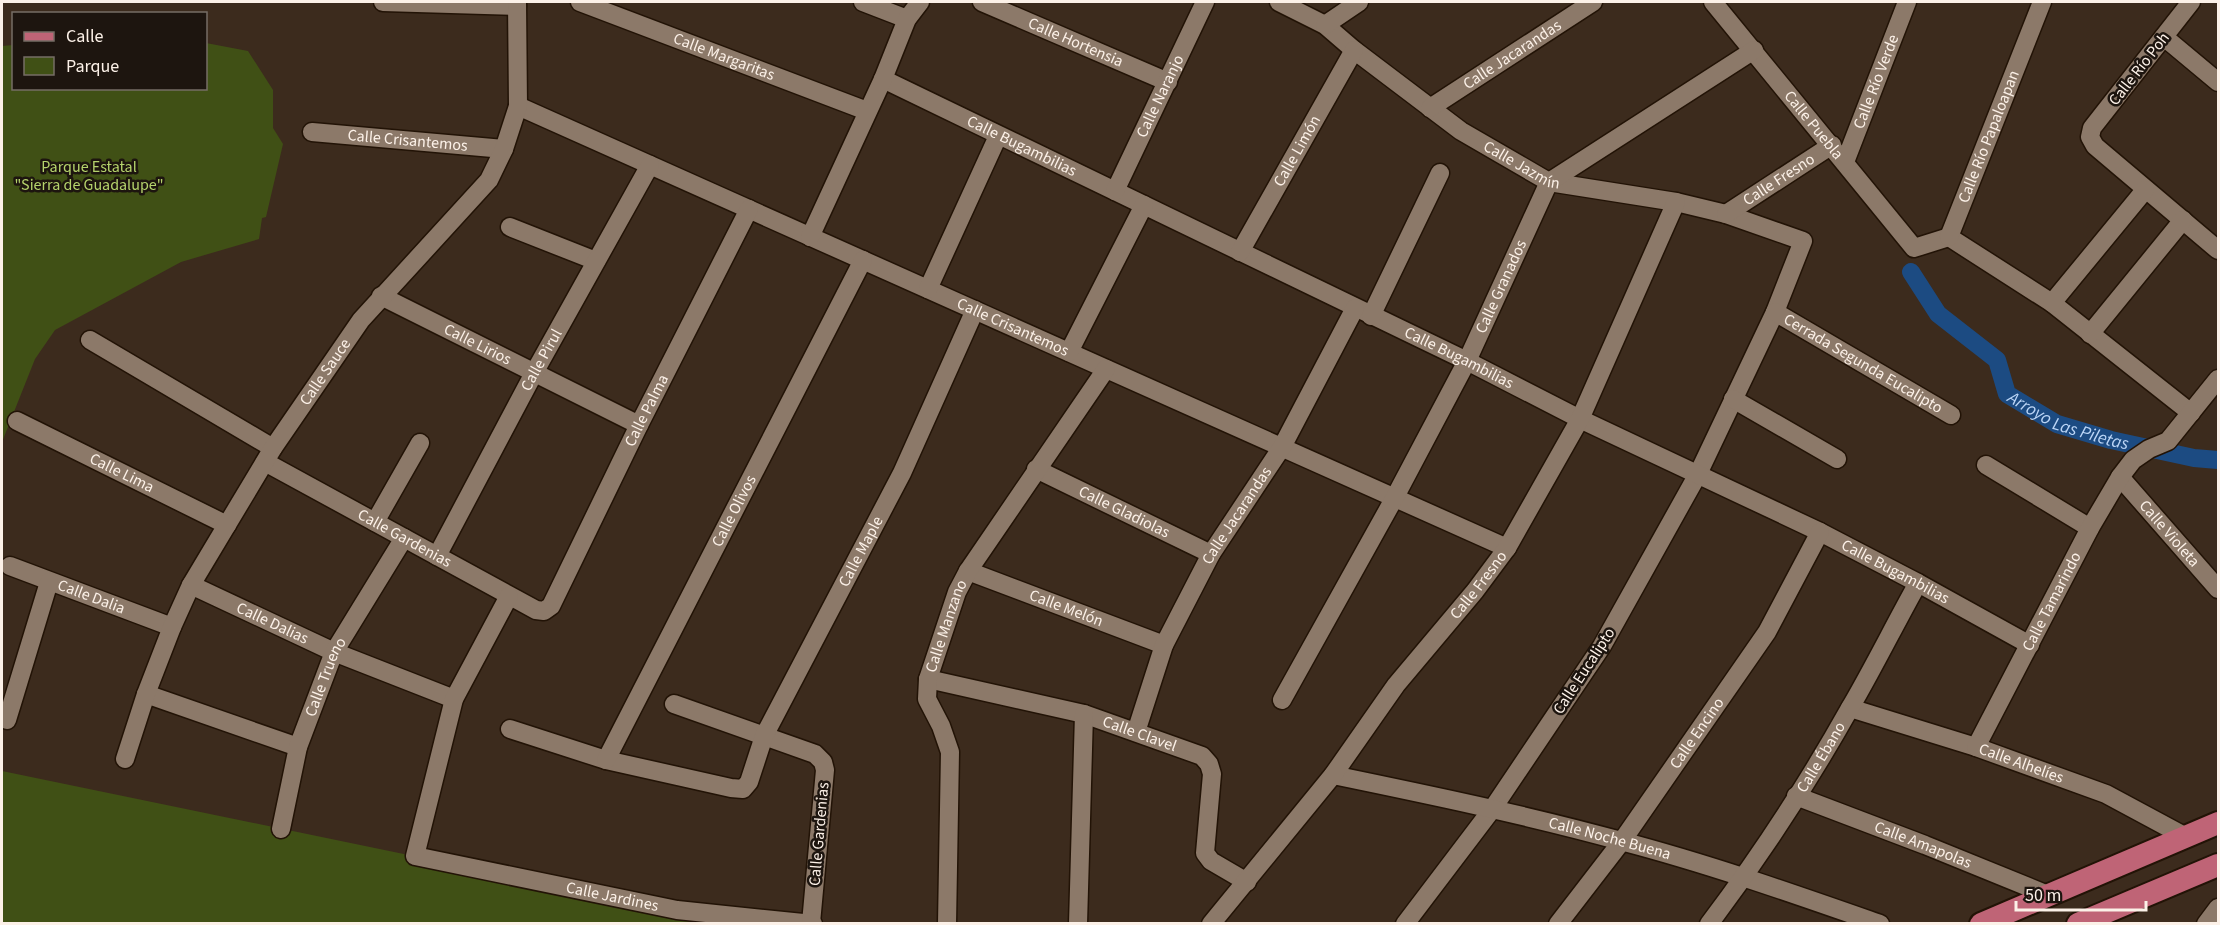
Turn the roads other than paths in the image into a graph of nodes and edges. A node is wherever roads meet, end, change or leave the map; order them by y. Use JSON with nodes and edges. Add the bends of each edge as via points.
{"nodes":[{"id":1,"x":383,"y":2,"type":"edge"},
{"id":2,"x":580,"y":2,"type":"edge"},
{"id":3,"x":862,"y":2,"type":"edge"},
{"id":4,"x":920,"y":2,"type":"edge"},
{"id":5,"x":982,"y":2,"type":"edge"},
{"id":6,"x":1205,"y":2,"type":"edge"},
{"id":7,"x":1280,"y":2,"type":"edge"},
{"id":8,"x":1359,"y":2,"type":"edge"},
{"id":9,"x":1593,"y":2,"type":"edge"},
{"id":10,"x":1713,"y":2,"type":"edge"},
{"id":11,"x":2042,"y":2,"type":"edge"},
{"id":12,"x":2191,"y":2,"type":"edge"},
{"id":13,"x":517,"y":4,"type":"edge"},
{"id":14,"x":1903,"y":4,"type":"edge"},
{"id":15,"x":907,"y":19,"type":"junction"},
{"id":16,"x":1325,"y":25,"type":"junction"},
{"id":17,"x":2164,"y":37,"type":"junction"},
{"id":18,"x":1354,"y":50,"type":"junction"},
{"id":19,"x":1754,"y":50,"type":"junction"},
{"id":20,"x":883,"y":80,"type":"junction"},
{"id":21,"x":1168,"y":82,"type":"junction"},
{"id":22,"x":2218,"y":82,"type":"edge"},
{"id":23,"x":518,"y":106,"type":"junction"},
{"id":24,"x":1430,"y":108,"type":"junction"},
{"id":25,"x":867,"y":111,"type":"junction"},
{"id":26,"x":312,"y":132,"type":"dead end"},
{"id":27,"x":998,"y":136,"type":"junction"},
{"id":28,"x":1832,"y":145,"type":"junction"},
{"id":29,"x":504,"y":149,"type":"junction"},
{"id":30,"x":1845,"y":162,"type":"junction"},
{"id":31,"x":650,"y":165,"type":"junction"},
{"id":32,"x":1440,"y":173,"type":"dead end"},
{"id":33,"x":1549,"y":182,"type":"junction"},
{"id":34,"x":2145,"y":190,"type":"junction"},
{"id":35,"x":1115,"y":191,"type":"junction"},
{"id":36,"x":1676,"y":202,"type":"junction"},
{"id":37,"x":1144,"y":205,"type":"junction"},
{"id":38,"x":749,"y":209,"type":"junction"},
{"id":39,"x":1726,"y":214,"type":"junction"},
{"id":40,"x":2183,"y":220,"type":"junction"},
{"id":41,"x":510,"y":227,"type":"dead end"},
{"id":42,"x":810,"y":237,"type":"junction"},
{"id":43,"x":1949,"y":237,"type":"junction"},
{"id":44,"x":1803,"y":241,"type":"joint"},
{"id":45,"x":2218,"y":250,"type":"edge"},
{"id":46,"x":1240,"y":252,"type":"junction"},
{"id":47,"x":863,"y":260,"type":"junction"},
{"id":48,"x":596,"y":261,"type":"junction"},
{"id":49,"x":928,"y":289,"type":"junction"},
{"id":50,"x":381,"y":296,"type":"junction"},
{"id":51,"x":2052,"y":303,"type":"junction"},
{"id":52,"x":975,"y":310,"type":"junction"},
{"id":53,"x":1363,"y":312,"type":"junction"},
{"id":54,"x":1774,"y":312,"type":"junction"},
{"id":55,"x":2090,"y":334,"type":"junction"},
{"id":56,"x":90,"y":340,"type":"dead end"},
{"id":57,"x":1069,"y":352,"type":"junction"},
{"id":58,"x":1467,"y":361,"type":"junction"},
{"id":59,"x":1107,"y":369,"type":"junction"},
{"id":60,"x":534,"y":373,"type":"junction"},
{"id":61,"x":2218,"y":379,"type":"edge"},
{"id":62,"x":1734,"y":399,"type":"junction"},
{"id":63,"x":2191,"y":413,"type":"junction"},
{"id":64,"x":1951,"y":415,"type":"dead end"},
{"id":65,"x":1580,"y":419,"type":"junction"},
{"id":66,"x":16,"y":421,"type":"dead end"},
{"id":67,"x":639,"y":425,"type":"junction"},
{"id":68,"x":420,"y":443,"type":"dead end"},
{"id":69,"x":1282,"y":447,"type":"junction"},
{"id":70,"x":269,"y":455,"type":"junction"},
{"id":71,"x":1837,"y":459,"type":"dead end"},
{"id":72,"x":1986,"y":465,"type":"dead end"},
{"id":73,"x":1036,"y":469,"type":"junction"},
{"id":74,"x":1698,"y":474,"type":"junction"},
{"id":75,"x":2120,"y":477,"type":"junction"},
{"id":76,"x":1395,"y":497,"type":"junction"},
{"id":77,"x":375,"y":522,"type":"junction"},
{"id":78,"x":227,"y":525,"type":"junction"},
{"id":79,"x":2090,"y":528,"type":"junction"},
{"id":80,"x":1820,"y":532,"type":"junction"},
{"id":81,"x":404,"y":538,"type":"junction"},
{"id":82,"x":1507,"y":548,"type":"junction"},
{"id":83,"x":1211,"y":554,"type":"junction"},
{"id":84,"x":437,"y":556,"type":"junction"},
{"id":85,"x":10,"y":566,"type":"dead end"},
{"id":86,"x":968,"y":571,"type":"junction"},
{"id":87,"x":49,"y":582,"type":"junction"},
{"id":88,"x":1918,"y":583,"type":"junction"},
{"id":89,"x":191,"y":585,"type":"junction"},
{"id":90,"x":2218,"y":590,"type":"edge"},
{"id":91,"x":509,"y":596,"type":"junction"},
{"id":92,"x":544,"y":611,"type":"joint"},
{"id":93,"x":172,"y":627,"type":"junction"},
{"id":94,"x":1164,"y":645,"type":"junction"},
{"id":95,"x":2030,"y":645,"type":"junction"},
{"id":96,"x":334,"y":652,"type":"junction"},
{"id":97,"x":928,"y":679,"type":"junction"},
{"id":98,"x":146,"y":694,"type":"junction"},
{"id":99,"x":454,"y":699,"type":"junction"},
{"id":100,"x":1282,"y":700,"type":"dead end"},
{"id":101,"x":674,"y":704,"type":"dead end"},
{"id":102,"x":1850,"y":708,"type":"junction"},
{"id":103,"x":1084,"y":714,"type":"junction"},
{"id":104,"x":7,"y":720,"type":"dead end"},
{"id":105,"x":510,"y":729,"type":"dead end"},
{"id":106,"x":1136,"y":732,"type":"junction"},
{"id":107,"x":764,"y":736,"type":"junction"},
{"id":108,"x":298,"y":747,"type":"junction"},
{"id":109,"x":1976,"y":747,"type":"junction"},
{"id":110,"x":125,"y":759,"type":"dead end"},
{"id":111,"x":606,"y":760,"type":"junction"},
{"id":112,"x":1333,"y":775,"type":"junction"},
{"id":113,"x":1796,"y":796,"type":"junction"},
{"id":114,"x":1493,"y":808,"type":"junction"},
{"id":115,"x":2218,"y":824,"type":"edge"},
{"id":116,"x":282,"y":829,"type":"dead end"},
{"id":117,"x":2186,"y":837,"type":"junction"},
{"id":118,"x":1622,"y":841,"type":"junction"},
{"id":119,"x":2218,"y":865,"type":"edge"},
{"id":120,"x":1744,"y":877,"type":"junction"},
{"id":121,"x":1247,"y":882,"type":"junction"},
{"id":122,"x":2048,"y":895,"type":"junction"},
{"id":123,"x":2218,"y":908,"type":"edge"},
{"id":124,"x":812,"y":923,"type":"edge"},
{"id":125,"x":947,"y":924,"type":"edge"},
{"id":126,"x":1078,"y":924,"type":"edge"},
{"id":127,"x":1211,"y":924,"type":"edge"},
{"id":128,"x":1405,"y":924,"type":"edge"},
{"id":129,"x":1558,"y":924,"type":"edge"},
{"id":130,"x":1709,"y":924,"type":"edge"},
{"id":131,"x":1880,"y":924,"type":"edge"},
{"id":132,"x":1981,"y":924,"type":"edge"},
{"id":133,"x":2079,"y":924,"type":"edge"},
{"id":134,"x":2206,"y":924,"type":"edge"}],
"edges":[{"from":1,"to":13,"type":"street"},
{"from":2,"to":25,"type":"street","name":"Calle Margaritas"},
{"from":3,"to":15,"type":"street"},
{"from":4,"to":15,"type":"street"},
{"from":5,"to":21,"type":"street","name":"Calle Hortensia"},
{"from":6,"to":21,"type":"street","name":"Calle Naranjo"},
{"from":7,"to":16,"type":"street","name":"Calle Jazmín"},
{"from":8,"to":16,"type":"street"},
{"from":9,"to":24,"type":"street","name":"Calle Jacarandas"},
{"from":10,"to":19,"type":"street","name":"Calle Puebla"},
{"from":11,"to":43,"type":"street","name":"Calle Río Papaloapan"},
{"from":12,"to":17,"type":"street","name":"Calle Río Poh"},
{"from":13,"to":23,"type":"street","name":"Calle Sauce"},
{"from":14,"to":30,"type":"street","name":"Calle Río Verde"},
{"from":15,"to":20,"type":"street"},
{"from":16,"to":18,"type":"street","name":"Calle Jazmín"},
{"from":17,"to":22,"type":"street"},
{"from":17,"to":34,"type":"street","name":"Calle Río Poh","via":[[2092,128],[2090,137],[2095,146]]},
{"from":18,"to":24,"type":"street","name":"Calle Jazmín"},
{"from":18,"to":46,"type":"street","name":"Calle Limón"},
{"from":19,"to":28,"type":"street","name":"Calle Puebla"},
{"from":19,"to":33,"type":"street"},
{"from":20,"to":25,"type":"street"},
{"from":20,"to":27,"type":"street","name":"Calle Bugambilias"},
{"from":21,"to":35,"type":"street","name":"Calle Naranjo"},
{"from":23,"to":29,"type":"street","name":"Calle Sauce"},
{"from":23,"to":31,"type":"street","name":"Calle Crisantemos"},
{"from":24,"to":33,"type":"street","name":"Calle Jazmín","via":[[1461,131]]},
{"from":25,"to":42,"type":"street"},
{"from":26,"to":29,"type":"street","name":"Calle Crisantemos"},
{"from":27,"to":35,"type":"street","name":"Calle Bugambilias"},
{"from":27,"to":49,"type":"street"},
{"from":28,"to":30,"type":"street","name":"Calle Puebla"},
{"from":28,"to":39,"type":"street","name":"Calle Fresno"},
{"from":29,"to":50,"type":"street","name":"Calle Sauce","via":[[489,180]]},
{"from":30,"to":43,"type":"street","name":"Calle Puebla","via":[[1914,248]]},
{"from":31,"to":38,"type":"street","name":"Calle Crisantemos"},
{"from":31,"to":48,"type":"street","name":"Calle Pirul"},
{"from":32,"to":53,"type":"street","name":"Calle Jacarandas"},
{"from":33,"to":36,"type":"street","name":"Calle Jazmín"},
{"from":33,"to":58,"type":"street","name":"Calle Granados"},
{"from":34,"to":40,"type":"street"},
{"from":34,"to":51,"type":"street"},
{"from":35,"to":37,"type":"street","name":"Calle Bugambilias"},
{"from":36,"to":39,"type":"street","name":"Calle Jazmín"},
{"from":36,"to":65,"type":"street","name":"Calle Fresno"},
{"from":37,"to":46,"type":"street","name":"Calle Bugambilias"},
{"from":37,"to":57,"type":"street"},
{"from":38,"to":42,"type":"street","name":"Calle Crisantemos"},
{"from":38,"to":67,"type":"street","name":"Calle Palma"},
{"from":39,"to":44,"type":"street","name":"Calle Jazmín"},
{"from":40,"to":45,"type":"street"},
{"from":40,"to":55,"type":"street"},
{"from":41,"to":48,"type":"street"},
{"from":42,"to":47,"type":"street","name":"Calle Crisantemos"},
{"from":43,"to":51,"type":"street"},
{"from":44,"to":54,"type":"street","name":"Calle Eucalipto"},
{"from":46,"to":53,"type":"street","name":"Calle Bugambilias"},
{"from":47,"to":49,"type":"street","name":"Calle Crisantemos"},
{"from":47,"to":111,"type":"street","name":"Calle Olivos"},
{"from":48,"to":60,"type":"street","name":"Calle Pirul"},
{"from":49,"to":52,"type":"street","name":"Calle Crisantemos"},
{"from":50,"to":60,"type":"street","name":"Calle Lirios"},
{"from":50,"to":70,"type":"street","name":"Calle Sauce"},
{"from":51,"to":55,"type":"street"},
{"from":52,"to":57,"type":"street","name":"Calle Crisantemos"},
{"from":52,"to":107,"type":"street","name":"Calle Maple","via":[[902,473]]},
{"from":53,"to":58,"type":"street","name":"Calle Bugambilias"},
{"from":53,"to":69,"type":"street","name":"Calle Jacarandas"},
{"from":54,"to":62,"type":"street","name":"Calle Eucalipto"},
{"from":54,"to":64,"type":"street","name":"Cerrada Segunda Eucalipto"},
{"from":55,"to":63,"type":"street"},
{"from":56,"to":70,"type":"street","name":"Calle Gardenias"},
{"from":57,"to":59,"type":"street","name":"Calle Crisantemos"},
{"from":58,"to":65,"type":"street","name":"Calle Bugambilias"},
{"from":58,"to":76,"type":"street","name":"Calle Granados"},
{"from":59,"to":69,"type":"street","name":"Calle Crisantemos"},
{"from":59,"to":73,"type":"street","name":"Calle Manzano"},
{"from":60,"to":67,"type":"street","name":"Calle Lirios"},
{"from":60,"to":84,"type":"street","name":"Calle Pirul"},
{"from":61,"to":63,"type":"street"},
{"from":62,"to":71,"type":"street"},
{"from":62,"to":74,"type":"street","name":"Calle Eucalipto"},
{"from":63,"to":75,"type":"street","name":"Calle Tamarindo","via":[[2169,441],[2133,460]]},
{"from":65,"to":74,"type":"street","name":"Calle Bugambilias"},
{"from":65,"to":82,"type":"street","name":"Calle Fresno"},
{"from":66,"to":78,"type":"street","name":"Calle Lima"},
{"from":67,"to":92,"type":"street","name":"Calle Palma","via":[[551,606]]},
{"from":68,"to":77,"type":"street"},
{"from":69,"to":76,"type":"street","name":"Calle Crisantemos"},
{"from":69,"to":83,"type":"street","name":"Calle Jacarandas"},
{"from":70,"to":77,"type":"street","name":"Calle Gardenias"},
{"from":70,"to":78,"type":"street","name":"Calle Sauce"},
{"from":72,"to":79,"type":"street"},
{"from":73,"to":83,"type":"street","name":"Calle Gladiolas"},
{"from":73,"to":86,"type":"street","name":"Calle Manzano"},
{"from":74,"to":80,"type":"street","name":"Calle Bugambilias"},
{"from":74,"to":114,"type":"street","name":"Calle Eucalipto","via":[[1602,646]]},
{"from":75,"to":79,"type":"street","name":"Calle Tamarindo"},
{"from":75,"to":90,"type":"street","name":"Calle Violeta"},
{"from":76,"to":82,"type":"street","name":"Calle Crisantemos"},
{"from":76,"to":100,"type":"street","name":"Calle Granados"},
{"from":77,"to":81,"type":"street","name":"Calle Gardenias"},
{"from":78,"to":89,"type":"street","name":"Calle Sauce"},
{"from":79,"to":95,"type":"street","name":"Calle Tamarindo"},
{"from":80,"to":88,"type":"street","name":"Calle Bugambilias"},
{"from":80,"to":118,"type":"street","name":"Calle Encino","via":[[1767,632]]},
{"from":81,"to":84,"type":"street","name":"Calle Gardenias"},
{"from":81,"to":96,"type":"street","name":"Calle Trueno"},
{"from":82,"to":112,"type":"street","name":"Calle Fresno","via":[[1395,685]]},
{"from":83,"to":94,"type":"street","name":"Calle Jacarandas"},
{"from":84,"to":91,"type":"street","name":"Calle Gardenias"},
{"from":85,"to":87,"type":"street","name":"Calle Dalia"},
{"from":86,"to":94,"type":"street","name":"Calle Melón"},
{"from":86,"to":97,"type":"street","name":"Calle Manzano","via":[[957,592]]},
{"from":87,"to":93,"type":"street","name":"Calle Dalia"},
{"from":87,"to":104,"type":"street"},
{"from":88,"to":95,"type":"street","name":"Calle Bugambilias"},
{"from":88,"to":102,"type":"street","name":"Calle Ébano"},
{"from":89,"to":93,"type":"street","name":"Calle Sauce"},
{"from":89,"to":96,"type":"street","name":"Calle Dalias"},
{"from":91,"to":92,"type":"street","name":"Calle Gardenias"},
{"from":91,"to":99,"type":"street"},
{"from":93,"to":98,"type":"street","name":"Calle Sauce"},
{"from":94,"to":106,"type":"street","name":"Calle Jacarandas"},
{"from":95,"to":109,"type":"street","name":"Calle Tamarindo"},
{"from":96,"to":99,"type":"street","name":"Calle Dalias"},
{"from":96,"to":108,"type":"street","name":"Calle Trueno"},
{"from":97,"to":103,"type":"street","name":"Calle Clavel"},
{"from":97,"to":125,"type":"street","name":"Calle Manzano","via":[[927,699],[950,752]]},
{"from":98,"to":108,"type":"street"},
{"from":98,"to":110,"type":"street","name":"Calle Sauce"},
{"from":99,"to":124,"type":"street","name":"Calle Jardines","via":[[415,856],[676,910]]},
{"from":101,"to":107,"type":"street","name":"Calle Gardenias"},
{"from":102,"to":109,"type":"street","name":"Calle Alhelíes"},
{"from":102,"to":113,"type":"street","name":"Calle Ébano"},
{"from":103,"to":106,"type":"street","name":"Calle Clavel"},
{"from":103,"to":126,"type":"street"},
{"from":105,"to":111,"type":"street"},
{"from":106,"to":121,"type":"street","name":"Calle Clavel","via":[[1202,756],[1209,764],[1212,774],[1205,853],[1211,861]]},
{"from":107,"to":111,"type":"street","name":"Calle Maple","via":[[743,789]]},
{"from":107,"to":124,"type":"street","name":"Calle Gardenias","via":[[815,754],[823,762]]},
{"from":108,"to":116,"type":"street","name":"Calle Trueno"},
{"from":109,"to":117,"type":"street","name":"Calle Alhelíes","via":[[2106,794]]},
{"from":112,"to":114,"type":"street","name":"Calle Noche Buena"},
{"from":112,"to":121,"type":"street","name":"Calle Fresno"},
{"from":113,"to":120,"type":"street","name":"Calle Ébano"},
{"from":113,"to":122,"type":"street","name":"Calle Amapolas"},
{"from":114,"to":118,"type":"street","name":"Calle Noche Buena"},
{"from":114,"to":128,"type":"street","name":"Calle Eucalipto"},
{"from":115,"to":117,"type":"main road"},
{"from":117,"to":122,"type":"main road"},
{"from":118,"to":120,"type":"street","name":"Calle Noche Buena"},
{"from":118,"to":129,"type":"street","name":"Calle Encino"},
{"from":119,"to":133,"type":"main road"},
{"from":120,"to":130,"type":"street","name":"Calle Ébano"},
{"from":120,"to":131,"type":"street","name":"Calle Noche Buena"},
{"from":121,"to":127,"type":"street","name":"Calle Fresno"},
{"from":122,"to":132,"type":"main road"},
{"from":123,"to":134,"type":"street"}]}
